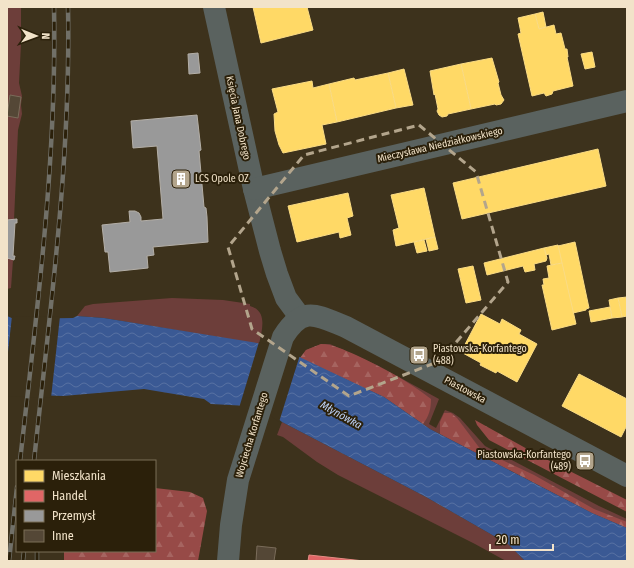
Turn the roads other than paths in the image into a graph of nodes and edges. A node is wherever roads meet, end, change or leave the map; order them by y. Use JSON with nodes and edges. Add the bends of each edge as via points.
{"nodes":[{"id":1,"x":214,"y":7,"type":"edge"},
{"id":2,"x":627,"y":101,"type":"edge"},
{"id":3,"x":254,"y":189,"type":"junction"},
{"id":4,"x":300,"y":318,"type":"junction"},
{"id":5,"x":627,"y":476,"type":"edge"},
{"id":6,"x":228,"y":561,"type":"edge"}],
"edges":[{"from":1,"to":3,"type":"street","name":"Księcia Jana Dobrego"},
{"from":2,"to":3,"type":"street","name":"Mieczysława Niedziałkowskiego"},
{"from":3,"to":4,"type":"street","name":"Księcia Jana Dobrego","via":[[277,274],[286,298]]},
{"from":4,"to":5,"type":"street","name":"Piastowska","via":[[307,315],[315,316],[346,327]]},
{"from":4,"to":6,"type":"street","name":"Wojciecha Korfantego","via":[[290,326],[283,337],[238,480]]}]}
